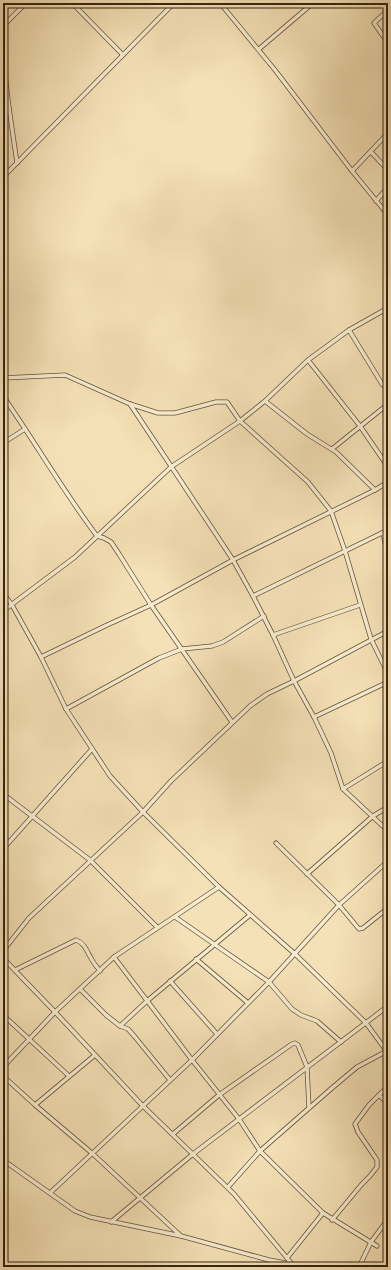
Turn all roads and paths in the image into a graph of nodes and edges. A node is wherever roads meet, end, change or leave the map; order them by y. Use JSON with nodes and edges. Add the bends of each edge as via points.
{"nodes":[{"id":1,"x":26,"y":3,"type":"edge"},
{"id":2,"x":72,"y":3,"type":"edge"},
{"id":3,"x":174,"y":3,"type":"edge"},
{"id":4,"x":220,"y":3,"type":"edge"},
{"id":5,"x":313,"y":3,"type":"edge"},
{"id":6,"x":388,"y":10,"type":"edge"},
{"id":7,"x":3,"y":26,"type":"edge"},
{"id":8,"x":388,"y":43,"type":"edge"},
{"id":9,"x":258,"y":49,"type":"junction"},
{"id":10,"x":123,"y":55,"type":"junction"},
{"id":11,"x":3,"y":58,"type":"edge"},
{"id":12,"x":9,"y":108,"type":"junction"},
{"id":13,"x":3,"y":112,"type":"edge"},
{"id":14,"x":388,"y":133,"type":"edge"},
{"id":15,"x":371,"y":152,"type":"junction"},
{"id":16,"x":17,"y":163,"type":"junction"},
{"id":17,"x":388,"y":170,"type":"edge"},
{"id":18,"x":352,"y":171,"type":"junction"},
{"id":19,"x":3,"y":178,"type":"edge"},
{"id":20,"x":388,"y":187,"type":"edge"},
{"id":21,"x":376,"y":201,"type":"junction"},
{"id":22,"x":388,"y":215,"type":"edge"},
{"id":23,"x":388,"y":308,"type":"edge"},
{"id":24,"x":349,"y":330,"type":"junction"},
{"id":25,"x":308,"y":360,"type":"junction"},
{"id":26,"x":3,"y":378,"type":"edge"},
{"id":27,"x":388,"y":390,"type":"edge"},
{"id":28,"x":3,"y":396,"type":"edge"},
{"id":29,"x":265,"y":401,"type":"junction"},
{"id":30,"x":130,"y":404,"type":"junction"},
{"id":31,"x":388,"y":404,"type":"edge"},
{"id":32,"x":240,"y":420,"type":"junction"},
{"id":33,"x":360,"y":426,"type":"junction"},
{"id":34,"x":25,"y":429,"type":"junction"},
{"id":35,"x":3,"y":444,"type":"edge"},
{"id":36,"x":332,"y":449,"type":"junction"},
{"id":37,"x":171,"y":467,"type":"junction"},
{"id":38,"x":388,"y":467,"type":"edge"},
{"id":39,"x":388,"y":482,"type":"edge"},
{"id":40,"x":375,"y":490,"type":"junction"},
{"id":41,"x":331,"y":511,"type":"junction"},
{"id":42,"x":388,"y":530,"type":"edge"},
{"id":43,"x":383,"y":532,"type":"junction"},
{"id":44,"x":97,"y":536,"type":"junction"},
{"id":45,"x":345,"y":551,"type":"junction"},
{"id":46,"x":388,"y":558,"type":"edge"},
{"id":47,"x":233,"y":560,"type":"junction"},
{"id":48,"x":3,"y":593,"type":"edge"},
{"id":49,"x":254,"y":596,"type":"junction"},
{"id":50,"x":12,"y":605,"type":"junction"},
{"id":51,"x":151,"y":605,"type":"junction"},
{"id":52,"x":360,"y":605,"type":"junction"},
{"id":53,"x":3,"y":611,"type":"edge"},
{"id":54,"x":264,"y":616,"type":"junction"},
{"id":55,"x":388,"y":631,"type":"edge"},
{"id":56,"x":273,"y":635,"type":"junction"},
{"id":57,"x":371,"y":639,"type":"junction"},
{"id":58,"x":182,"y":649,"type":"junction"},
{"id":59,"x":42,"y":657,"type":"junction"},
{"id":60,"x":388,"y":674,"type":"edge"},
{"id":61,"x":294,"y":681,"type":"junction"},
{"id":62,"x":388,"y":682,"type":"edge"},
{"id":63,"x":66,"y":709,"type":"junction"},
{"id":64,"x":314,"y":717,"type":"junction"},
{"id":65,"x":232,"y":722,"type":"junction"},
{"id":66,"x":92,"y":749,"type":"junction"},
{"id":67,"x":388,"y":761,"type":"edge"},
{"id":68,"x":344,"y":789,"type":"junction"},
{"id":69,"x":3,"y":794,"type":"edge"},
{"id":70,"x":388,"y":807,"type":"edge"},
{"id":71,"x":143,"y":812,"type":"junction"},
{"id":72,"x":32,"y":815,"type":"junction"},
{"id":73,"x":373,"y":816,"type":"junction"},
{"id":74,"x":388,"y":831,"type":"edge"},
{"id":75,"x":276,"y":843,"type":"dead end"},
{"id":76,"x":3,"y":849,"type":"edge"},
{"id":77,"x":90,"y":860,"type":"junction"},
{"id":78,"x":388,"y":861,"type":"edge"},
{"id":79,"x":306,"y":874,"type":"junction"},
{"id":80,"x":219,"y":887,"type":"junction"},
{"id":81,"x":338,"y":905,"type":"junction"},
{"id":82,"x":388,"y":908,"type":"edge"},
{"id":83,"x":250,"y":915,"type":"junction"},
{"id":84,"x":175,"y":917,"type":"junction"},
{"id":85,"x":158,"y":928,"type":"junction"},
{"id":86,"x":214,"y":944,"type":"junction"},
{"id":87,"x":3,"y":951,"type":"edge"},
{"id":88,"x":295,"y":954,"type":"junction"},
{"id":89,"x":3,"y":958,"type":"edge"},
{"id":90,"x":114,"y":958,"type":"junction"},
{"id":91,"x":196,"y":959,"type":"junction"},
{"id":92,"x":15,"y":970,"type":"junction"},
{"id":93,"x":100,"y":971,"type":"junction"},
{"id":94,"x":170,"y":981,"type":"junction"},
{"id":95,"x":269,"y":982,"type":"junction"},
{"id":96,"x":80,"y":989,"type":"junction"},
{"id":97,"x":147,"y":1001,"type":"junction"},
{"id":98,"x":248,"y":1003,"type":"junction"},
{"id":99,"x":388,"y":1006,"type":"edge"},
{"id":100,"x":55,"y":1012,"type":"junction"},
{"id":101,"x":3,"y":1016,"type":"edge"},
{"id":102,"x":366,"y":1022,"type":"junction"},
{"id":103,"x":120,"y":1026,"type":"junction"},
{"id":104,"x":217,"y":1034,"type":"junction"},
{"id":105,"x":30,"y":1039,"type":"junction"},
{"id":106,"x":340,"y":1042,"type":"junction"},
{"id":107,"x":388,"y":1051,"type":"edge"},
{"id":108,"x":95,"y":1055,"type":"junction"},
{"id":109,"x":192,"y":1060,"type":"junction"},
{"id":110,"x":3,"y":1066,"type":"edge"},
{"id":111,"x":307,"y":1067,"type":"junction"},
{"id":112,"x":3,"y":1076,"type":"edge"},
{"id":113,"x":69,"y":1076,"type":"junction"},
{"id":114,"x":170,"y":1080,"type":"junction"},
{"id":115,"x":388,"y":1086,"type":"edge"},
{"id":116,"x":219,"y":1095,"type":"junction"},
{"id":117,"x":379,"y":1095,"type":"junction"},
{"id":118,"x":388,"y":1104,"type":"edge"},
{"id":119,"x":35,"y":1105,"type":"junction"},
{"id":120,"x":142,"y":1105,"type":"junction"},
{"id":121,"x":309,"y":1108,"type":"junction"},
{"id":122,"x":239,"y":1119,"type":"junction"},
{"id":123,"x":173,"y":1134,"type":"junction"},
{"id":124,"x":260,"y":1151,"type":"junction"},
{"id":125,"x":93,"y":1154,"type":"junction"},
{"id":126,"x":194,"y":1154,"type":"junction"},
{"id":127,"x":3,"y":1160,"type":"edge"},
{"id":128,"x":228,"y":1187,"type":"junction"},
{"id":129,"x":50,"y":1193,"type":"junction"},
{"id":130,"x":140,"y":1197,"type":"junction"},
{"id":131,"x":323,"y":1213,"type":"junction"},
{"id":132,"x":388,"y":1219,"type":"edge"},
{"id":133,"x":332,"y":1220,"type":"junction"},
{"id":134,"x":111,"y":1222,"type":"junction"},
{"id":135,"x":182,"y":1236,"type":"junction"},
{"id":136,"x":370,"y":1242,"type":"junction"},
{"id":137,"x":377,"y":1246,"type":"dead end"},
{"id":138,"x":287,"y":1258,"type":"junction"},
{"id":139,"x":292,"y":1264,"type":"junction"},
{"id":140,"x":308,"y":1267,"type":"edge"},
{"id":141,"x":359,"y":1267,"type":"edge"}],
"edges":[{"from":1,"to":7,"type":"street"},
{"from":2,"to":10,"type":"street"},
{"from":3,"to":10,"type":"street"},
{"from":4,"to":9,"type":"street"},
{"from":5,"to":9,"type":"street"},
{"from":6,"to":8,"type":"street","via":[[374,23]]},
{"from":9,"to":18,"type":"street"},
{"from":10,"to":16,"type":"street"},
{"from":11,"to":12,"type":"street"},
{"from":12,"to":13,"type":"street"},
{"from":12,"to":16,"type":"street"},
{"from":14,"to":15,"type":"street"},
{"from":15,"to":17,"type":"street"},
{"from":15,"to":18,"type":"street"},
{"from":16,"to":19,"type":"street"},
{"from":18,"to":21,"type":"street"},
{"from":20,"to":21,"type":"street"},
{"from":21,"to":22,"type":"street"},
{"from":23,"to":24,"type":"street"},
{"from":24,"to":25,"type":"street"},
{"from":24,"to":27,"type":"street"},
{"from":25,"to":29,"type":"street"},
{"from":25,"to":33,"type":"street"},
{"from":26,"to":30,"type":"street","via":[[65,376]]},
{"from":28,"to":34,"type":"street"},
{"from":29,"to":32,"type":"street"},
{"from":29,"to":36,"type":"street","via":[[307,434]]},
{"from":30,"to":32,"type":"street","via":[[158,413],[175,413],[227,402]]},
{"from":30,"to":37,"type":"street"},
{"from":31,"to":33,"type":"street"},
{"from":32,"to":37,"type":"street"},
{"from":32,"to":41,"type":"street","via":[[273,452],[300,473]]},
{"from":33,"to":36,"type":"street"},
{"from":33,"to":38,"type":"street"},
{"from":34,"to":35,"type":"street"},
{"from":34,"to":44,"type":"street","via":[[73,504]]},
{"from":36,"to":40,"type":"street"},
{"from":37,"to":44,"type":"street"},
{"from":37,"to":47,"type":"street"},
{"from":39,"to":40,"type":"street"},
{"from":40,"to":41,"type":"street"},
{"from":41,"to":45,"type":"street"},
{"from":41,"to":47,"type":"street"},
{"from":42,"to":43,"type":"street"},
{"from":43,"to":45,"type":"street"},
{"from":43,"to":46,"type":"street"},
{"from":44,"to":50,"type":"street","via":[[62,568]]},
{"from":44,"to":51,"type":"street","via":[[110,542]]},
{"from":45,"to":49,"type":"street"},
{"from":45,"to":52,"type":"street"},
{"from":47,"to":49,"type":"street"},
{"from":47,"to":51,"type":"street"},
{"from":48,"to":50,"type":"street"},
{"from":49,"to":54,"type":"street"},
{"from":50,"to":53,"type":"street"},
{"from":50,"to":59,"type":"street"},
{"from":51,"to":58,"type":"street"},
{"from":51,"to":59,"type":"street"},
{"from":52,"to":56,"type":"street"},
{"from":52,"to":57,"type":"street"},
{"from":54,"to":56,"type":"street"},
{"from":54,"to":58,"type":"street","via":[[223,642],[212,646]]},
{"from":55,"to":57,"type":"street"},
{"from":56,"to":61,"type":"street"},
{"from":57,"to":60,"type":"street"},
{"from":57,"to":61,"type":"street"},
{"from":58,"to":63,"type":"street","via":[[159,658]]},
{"from":58,"to":65,"type":"street"},
{"from":59,"to":63,"type":"street"},
{"from":61,"to":64,"type":"street"},
{"from":61,"to":65,"type":"street","via":[[267,694]]},
{"from":62,"to":64,"type":"street"},
{"from":63,"to":66,"type":"street"},
{"from":64,"to":68,"type":"street"},
{"from":65,"to":71,"type":"street"},
{"from":66,"to":71,"type":"street","via":[[110,776]]},
{"from":66,"to":72,"type":"street"},
{"from":67,"to":68,"type":"street"},
{"from":68,"to":73,"type":"street"},
{"from":69,"to":72,"type":"street"},
{"from":70,"to":73,"type":"street"},
{"from":71,"to":77,"type":"street"},
{"from":71,"to":80,"type":"street"},
{"from":72,"to":76,"type":"street"},
{"from":72,"to":77,"type":"street"},
{"from":73,"to":74,"type":"street"},
{"from":73,"to":79,"type":"street"},
{"from":75,"to":79,"type":"street"},
{"from":77,"to":85,"type":"street"},
{"from":77,"to":87,"type":"street","via":[[29,918]]},
{"from":78,"to":81,"type":"street"},
{"from":79,"to":81,"type":"street"},
{"from":80,"to":83,"type":"street"},
{"from":80,"to":84,"type":"street"},
{"from":81,"to":82,"type":"street","via":[[359,929]]},
{"from":81,"to":88,"type":"street"},
{"from":83,"to":86,"type":"street"},
{"from":83,"to":88,"type":"street"},
{"from":84,"to":85,"type":"street"},
{"from":84,"to":86,"type":"street"},
{"from":85,"to":90,"type":"street"},
{"from":86,"to":91,"type":"street"},
{"from":86,"to":95,"type":"street"},
{"from":88,"to":95,"type":"street"},
{"from":88,"to":102,"type":"street"},
{"from":89,"to":92,"type":"street"},
{"from":90,"to":93,"type":"street"},
{"from":90,"to":97,"type":"street"},
{"from":91,"to":94,"type":"street"},
{"from":91,"to":98,"type":"street"},
{"from":92,"to":93,"type":"street","via":[[76,940],[86,947]]},
{"from":92,"to":100,"type":"street"},
{"from":93,"to":96,"type":"street"},
{"from":94,"to":97,"type":"street"},
{"from":94,"to":104,"type":"street"},
{"from":95,"to":98,"type":"street"},
{"from":95,"to":106,"type":"street","via":[[292,1009],[317,1021]]},
{"from":96,"to":100,"type":"street"},
{"from":96,"to":103,"type":"street"},
{"from":97,"to":103,"type":"street"},
{"from":97,"to":109,"type":"street"},
{"from":98,"to":104,"type":"street"},
{"from":99,"to":102,"type":"street"},
{"from":100,"to":105,"type":"street"},
{"from":100,"to":108,"type":"street"},
{"from":101,"to":105,"type":"street"},
{"from":102,"to":106,"type":"street"},
{"from":102,"to":107,"type":"street"},
{"from":103,"to":114,"type":"street","via":[[128,1029]]},
{"from":104,"to":109,"type":"street"},
{"from":105,"to":110,"type":"street"},
{"from":105,"to":113,"type":"street"},
{"from":106,"to":111,"type":"street"},
{"from":107,"to":121,"type":"street","via":[[357,1067]]},
{"from":108,"to":113,"type":"street"},
{"from":108,"to":120,"type":"street"},
{"from":109,"to":114,"type":"street"},
{"from":109,"to":116,"type":"street"},
{"from":111,"to":116,"type":"street","via":[[295,1043]]},
{"from":111,"to":121,"type":"street"},
{"from":111,"to":122,"type":"street"},
{"from":112,"to":119,"type":"street"},
{"from":113,"to":119,"type":"street"},
{"from":114,"to":120,"type":"street"},
{"from":115,"to":117,"type":"street"},
{"from":116,"to":122,"type":"street"},
{"from":116,"to":123,"type":"street"},
{"from":117,"to":118,"type":"street"},
{"from":117,"to":133,"type":"street","via":[[355,1124],[377,1160],[377,1167]]},
{"from":119,"to":125,"type":"street"},
{"from":120,"to":123,"type":"street"},
{"from":120,"to":125,"type":"street"},
{"from":121,"to":124,"type":"street"},
{"from":122,"to":124,"type":"street"},
{"from":122,"to":126,"type":"street"},
{"from":123,"to":126,"type":"street"},
{"from":124,"to":128,"type":"street"},
{"from":124,"to":131,"type":"street"},
{"from":125,"to":129,"type":"street"},
{"from":125,"to":130,"type":"street"},
{"from":126,"to":128,"type":"street"},
{"from":126,"to":130,"type":"street"},
{"from":127,"to":129,"type":"street"},
{"from":128,"to":138,"type":"street"},
{"from":129,"to":134,"type":"street","via":[[75,1211]]},
{"from":130,"to":134,"type":"street"},
{"from":130,"to":135,"type":"street"},
{"from":131,"to":133,"type":"street"},
{"from":131,"to":138,"type":"street"},
{"from":132,"to":136,"type":"street"},
{"from":133,"to":136,"type":"street"},
{"from":134,"to":135,"type":"street"},
{"from":135,"to":139,"type":"street"},
{"from":136,"to":137,"type":"street"},
{"from":136,"to":141,"type":"street"},
{"from":138,"to":139,"type":"street"},
{"from":139,"to":140,"type":"street"}]}
